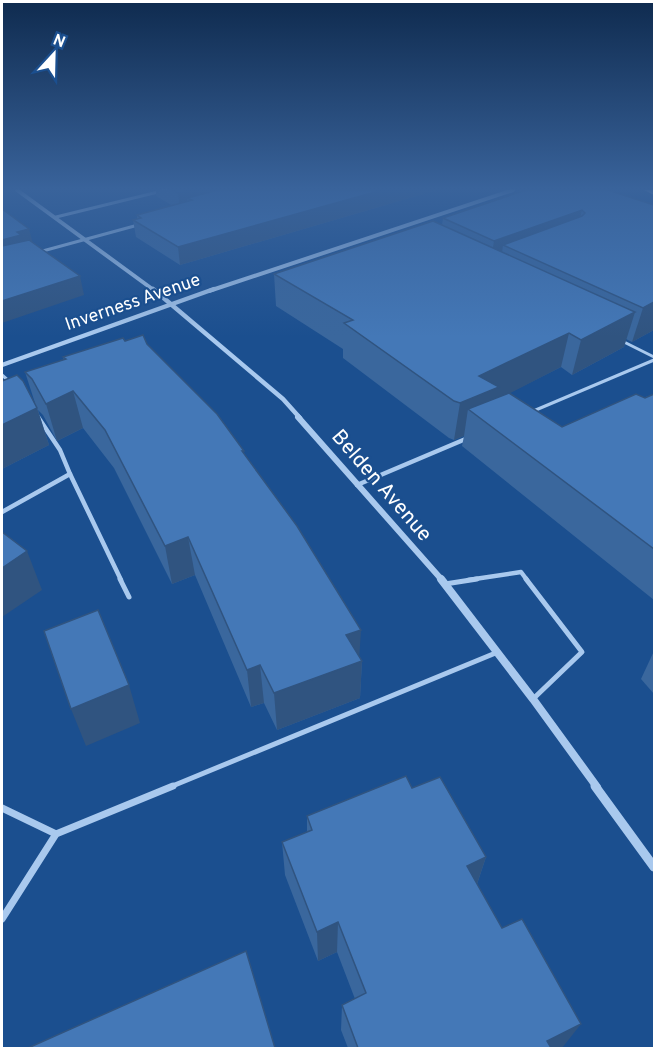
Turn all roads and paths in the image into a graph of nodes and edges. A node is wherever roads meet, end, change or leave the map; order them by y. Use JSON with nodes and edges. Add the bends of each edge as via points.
{"nodes":[{"id":1,"x":85,"y":239,"type":"joint"},
{"id":2,"x":372,"y":239,"type":"edge"},
{"id":3,"x":33,"y":254,"type":"edge"},
{"id":4,"x":171,"y":304,"type":"junction"},
{"id":5,"x":613,"y":337,"type":"edge"},
{"id":6,"x":654,"y":358,"type":"edge"},
{"id":7,"x":2,"y":365,"type":"edge"},
{"id":8,"x":2,"y":375,"type":"edge"},
{"id":9,"x":14,"y":386,"type":"edge"},
{"id":10,"x":33,"y":409,"type":"edge"},
{"id":11,"x":522,"y":415,"type":"edge"},
{"id":12,"x":478,"y":434,"type":"edge"},
{"id":13,"x":70,"y":474,"type":"junction"},
{"id":14,"x":357,"y":485,"type":"junction"},
{"id":15,"x":2,"y":512,"type":"edge"},
{"id":16,"x":445,"y":584,"type":"junction"},
{"id":17,"x":129,"y":597,"type":"dead end"},
{"id":18,"x":498,"y":652,"type":"junction"},
{"id":19,"x":533,"y":699,"type":"junction"},
{"id":20,"x":2,"y":808,"type":"edge"},
{"id":21,"x":56,"y":834,"type":"junction"},
{"id":22,"x":654,"y":867,"type":"edge"},
{"id":23,"x":2,"y":919,"type":"edge"}],
"edges":[{"from":1,"to":3,"type":"lane"},
{"from":1,"to":4,"type":"street","name":"Belden Avenue"},
{"from":2,"to":4,"type":"street","name":"Inverness Avenue"},
{"from":4,"to":7,"type":"street","name":"Inverness Avenue"},
{"from":4,"to":14,"type":"street","name":"Belden Avenue","via":[[283,399]]},
{"from":5,"to":6,"type":"lane"},
{"from":6,"to":11,"type":"lane"},
{"from":8,"to":9,"type":"lane"},
{"from":10,"to":13,"type":"lane"},
{"from":12,"to":14,"type":"lane"},
{"from":13,"to":15,"type":"lane"},
{"from":13,"to":17,"type":"lane"},
{"from":14,"to":16,"type":"street","name":"Belden Avenue"},
{"from":16,"to":18,"type":"street","name":"Belden Avenue"},
{"from":16,"to":19,"type":"lane","via":[[521,572],[582,652]]},
{"from":18,"to":19,"type":"street","name":"Belden Avenue"},
{"from":18,"to":21,"type":"lane"},
{"from":19,"to":22,"type":"street","name":"Belden Avenue"},
{"from":20,"to":21,"type":"lane"},
{"from":21,"to":23,"type":"lane"}]}
